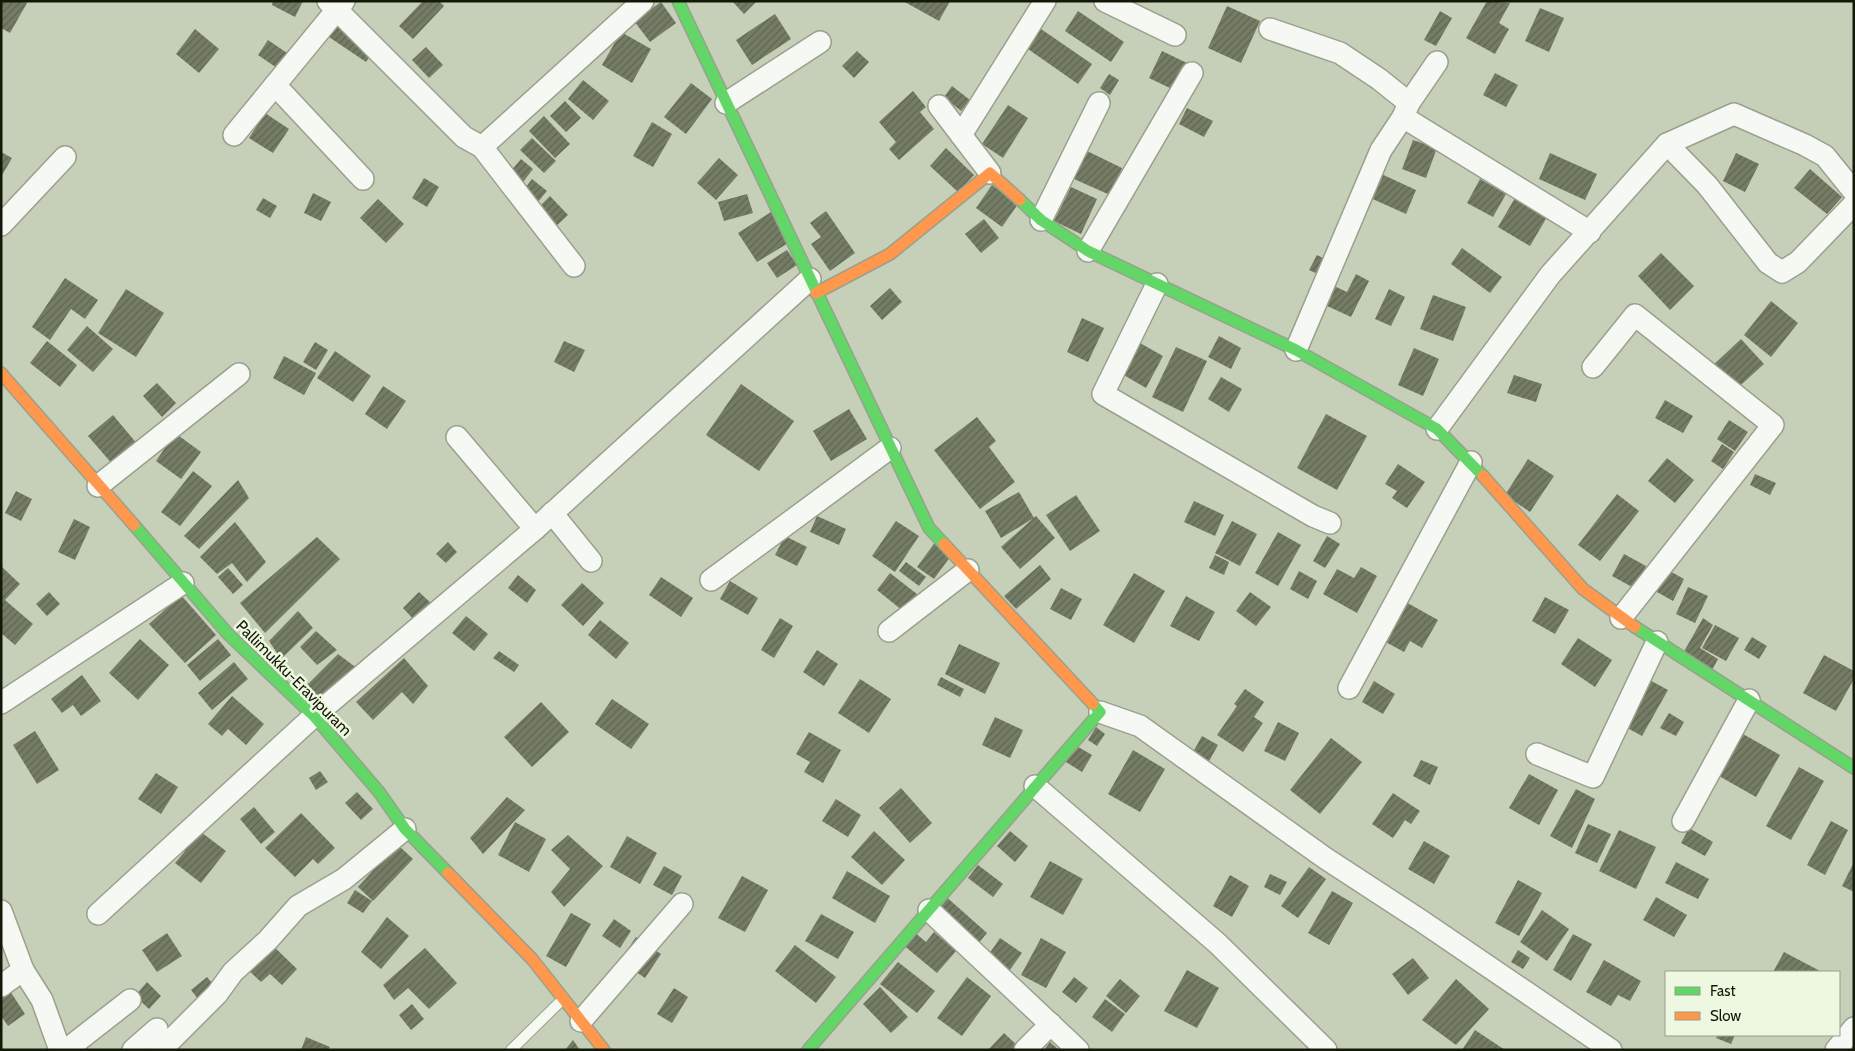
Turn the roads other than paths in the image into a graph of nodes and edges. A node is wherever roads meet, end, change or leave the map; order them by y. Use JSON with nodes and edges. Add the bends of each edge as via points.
{"nodes":[{"id":1,"x":643,"y":1,"type":"edge"},
{"id":2,"x":678,"y":1,"type":"edge"},
{"id":3,"x":1044,"y":1,"type":"edge"},
{"id":4,"x":1105,"y":1,"type":"edge"},
{"id":5,"x":336,"y":4,"type":"edge"},
{"id":6,"x":1270,"y":30,"type":"dead end"},
{"id":7,"x":1175,"y":36,"type":"dead end"},
{"id":8,"x":820,"y":42,"type":"dead end"},
{"id":9,"x":1437,"y":62,"type":"dead end"},
{"id":10,"x":1192,"y":73,"type":"dead end"},
{"id":11,"x":276,"y":84,"type":"junction"},
{"id":12,"x":726,"y":103,"type":"junction"},
{"id":13,"x":1098,"y":103,"type":"dead end"},
{"id":14,"x":940,"y":106,"type":"dead end"},
{"id":15,"x":1406,"y":110,"type":"junction"},
{"id":16,"x":234,"y":135,"type":"dead end"},
{"id":17,"x":961,"y":135,"type":"junction"},
{"id":18,"x":1667,"y":144,"type":"junction"},
{"id":19,"x":482,"y":147,"type":"junction"},
{"id":20,"x":64,"y":157,"type":"dead end"},
{"id":21,"x":990,"y":173,"type":"junction"},
{"id":22,"x":363,"y":179,"type":"dead end"},
{"id":23,"x":1854,"y":192,"type":"edge"},
{"id":24,"x":1854,"y":204,"type":"edge"},
{"id":25,"x":1040,"y":220,"type":"junction"},
{"id":26,"x":1,"y":225,"type":"edge"},
{"id":27,"x":1590,"y":232,"type":"junction"},
{"id":28,"x":1088,"y":252,"type":"junction"},
{"id":29,"x":574,"y":266,"type":"dead end"},
{"id":30,"x":1158,"y":284,"type":"junction"},
{"id":31,"x":813,"y":286,"type":"junction"},
{"id":32,"x":1296,"y":350,"type":"junction"},
{"id":33,"x":1593,"y":367,"type":"dead end"},
{"id":34,"x":1,"y":372,"type":"edge"},
{"id":35,"x":239,"y":374,"type":"dead end"},
{"id":36,"x":1437,"y":429,"type":"junction"},
{"id":37,"x":457,"y":437,"type":"dead end"},
{"id":38,"x":890,"y":448,"type":"junction"},
{"id":39,"x":1471,"y":462,"type":"junction"},
{"id":40,"x":98,"y":486,"type":"junction"},
{"id":41,"x":552,"y":513,"type":"junction"},
{"id":42,"x":1330,"y":523,"type":"dead end"},
{"id":43,"x":534,"y":529,"type":"junction"},
{"id":44,"x":591,"y":561,"type":"dead end"},
{"id":45,"x":968,"y":570,"type":"junction"},
{"id":46,"x":711,"y":580,"type":"dead end"},
{"id":47,"x":183,"y":583,"type":"junction"},
{"id":48,"x":1621,"y":618,"type":"junction"},
{"id":49,"x":889,"y":632,"type":"dead end"},
{"id":50,"x":1657,"y":642,"type":"junction"},
{"id":51,"x":1349,"y":688,"type":"dead end"},
{"id":52,"x":1749,"y":700,"type":"junction"},
{"id":53,"x":1,"y":703,"type":"edge"},
{"id":54,"x":1100,"y":712,"type":"junction"},
{"id":55,"x":314,"y":716,"type":"junction"},
{"id":56,"x":1537,"y":754,"type":"dead end"},
{"id":57,"x":1854,"y":768,"type":"edge"},
{"id":58,"x":1035,"y":786,"type":"junction"},
{"id":59,"x":1683,"y":821,"type":"dead end"},
{"id":60,"x":405,"y":828,"type":"junction"},
{"id":61,"x":682,"y":904,"type":"dead end"},
{"id":62,"x":929,"y":910,"type":"junction"},
{"id":63,"x":1,"y":911,"type":"edge"},
{"id":64,"x":98,"y":914,"type":"dead end"},
{"id":65,"x":23,"y":970,"type":"junction"},
{"id":66,"x":1,"y":986,"type":"edge"},
{"id":67,"x":563,"y":998,"type":"junction"},
{"id":68,"x":130,"y":1000,"type":"dead end"},
{"id":69,"x":581,"y":1021,"type":"junction"},
{"id":70,"x":1051,"y":1024,"type":"junction"},
{"id":71,"x":1854,"y":1028,"type":"edge"},
{"id":72,"x":159,"y":1040,"type":"edge"},
{"id":73,"x":60,"y":1050,"type":"edge"},
{"id":74,"x":66,"y":1050,"type":"edge"},
{"id":75,"x":133,"y":1050,"type":"edge"},
{"id":76,"x":511,"y":1050,"type":"edge"},
{"id":77,"x":604,"y":1050,"type":"edge"},
{"id":78,"x":808,"y":1050,"type":"edge"},
{"id":79,"x":1025,"y":1050,"type":"edge"},
{"id":80,"x":1078,"y":1050,"type":"edge"},
{"id":81,"x":1326,"y":1050,"type":"edge"},
{"id":82,"x":1611,"y":1050,"type":"edge"},
{"id":83,"x":1836,"y":1050,"type":"edge"}],
"edges":[{"from":1,"to":19,"type":"street"},
{"from":2,"to":12,"type":"street"},
{"from":3,"to":17,"type":"street"},
{"from":4,"to":7,"type":"street"},
{"from":5,"to":11,"type":"street"},
{"from":5,"to":19,"type":"street","via":[[464,137]]},
{"from":6,"to":15,"type":"street","via":[[1340,53]]},
{"from":8,"to":12,"type":"street"},
{"from":9,"to":15,"type":"street"},
{"from":10,"to":28,"type":"street"},
{"from":11,"to":16,"type":"street"},
{"from":11,"to":22,"type":"street"},
{"from":12,"to":31,"type":"street"},
{"from":13,"to":25,"type":"street"},
{"from":14,"to":17,"type":"street"},
{"from":15,"to":27,"type":"street"},
{"from":15,"to":32,"type":"street","via":[[1381,150]]},
{"from":17,"to":21,"type":"street"},
{"from":18,"to":23,"type":"street","via":[[1734,114],[1824,156]]},
{"from":18,"to":24,"type":"street","via":[[1706,185],[1768,263],[1782,272],[1798,262]]},
{"from":18,"to":27,"type":"street"},
{"from":19,"to":29,"type":"street"},
{"from":20,"to":26,"type":"street"},
{"from":21,"to":25,"type":"street"},
{"from":21,"to":31,"type":"street","via":[[890,254]]},
{"from":25,"to":28,"type":"street"},
{"from":27,"to":36,"type":"street","via":[[1550,275]]},
{"from":28,"to":30,"type":"street"},
{"from":30,"to":32,"type":"street"},
{"from":30,"to":42,"type":"street","via":[[1104,394]]},
{"from":31,"to":38,"type":"street"},
{"from":31,"to":41,"type":"street"},
{"from":32,"to":36,"type":"street"},
{"from":33,"to":48,"type":"street","via":[[1634,315],[1773,425]]},
{"from":34,"to":40,"type":"street","name":"Pallimukku-Eravipuram"},
{"from":35,"to":40,"type":"street"},
{"from":36,"to":39,"type":"street"},
{"from":37,"to":43,"type":"street"},
{"from":38,"to":45,"type":"street","via":[[929,528]]},
{"from":38,"to":46,"type":"street"},
{"from":39,"to":48,"type":"street","via":[[1583,589]]},
{"from":39,"to":51,"type":"street"},
{"from":40,"to":47,"type":"street","name":"Pallimukku-Eravipuram"},
{"from":41,"to":43,"type":"street"},
{"from":41,"to":44,"type":"street"},
{"from":43,"to":55,"type":"street"},
{"from":45,"to":49,"type":"street"},
{"from":45,"to":54,"type":"street"},
{"from":47,"to":53,"type":"street"},
{"from":47,"to":55,"type":"street","name":"Pallimukku-Eravipuram","via":[[228,634]]},
{"from":48,"to":50,"type":"street"},
{"from":50,"to":52,"type":"street"},
{"from":50,"to":56,"type":"street","via":[[1593,777]]},
{"from":52,"to":57,"type":"street"},
{"from":52,"to":59,"type":"street"},
{"from":54,"to":58,"type":"street"},
{"from":54,"to":82,"type":"street","via":[[1140,726],[1325,858]]},
{"from":55,"to":60,"type":"street","name":"Pallimukku-Eravipuram","via":[[379,792]]},
{"from":55,"to":64,"type":"street"},
{"from":58,"to":62,"type":"street"},
{"from":58,"to":81,"type":"street","via":[[1217,943]]},
{"from":60,"to":67,"type":"street","name":"Pallimukku-Eravipuram","via":[[532,959]]},
{"from":60,"to":72,"type":"street","via":[[344,879],[298,906],[233,972],[218,994]]},
{"from":61,"to":69,"type":"street"},
{"from":62,"to":70,"type":"street"},
{"from":62,"to":78,"type":"street"},
{"from":63,"to":65,"type":"street"},
{"from":65,"to":66,"type":"street"},
{"from":65,"to":73,"type":"street","via":[[42,1000]]},
{"from":67,"to":69,"type":"street","name":"Pallimukku-Eravipuram"},
{"from":67,"to":76,"type":"lane"},
{"from":68,"to":74,"type":"street"},
{"from":69,"to":77,"type":"street","name":"Pallimukku-Eravipuram"},
{"from":70,"to":79,"type":"street"},
{"from":70,"to":80,"type":"street"},
{"from":71,"to":83,"type":"street"},
{"from":72,"to":75,"type":"street"}]}
